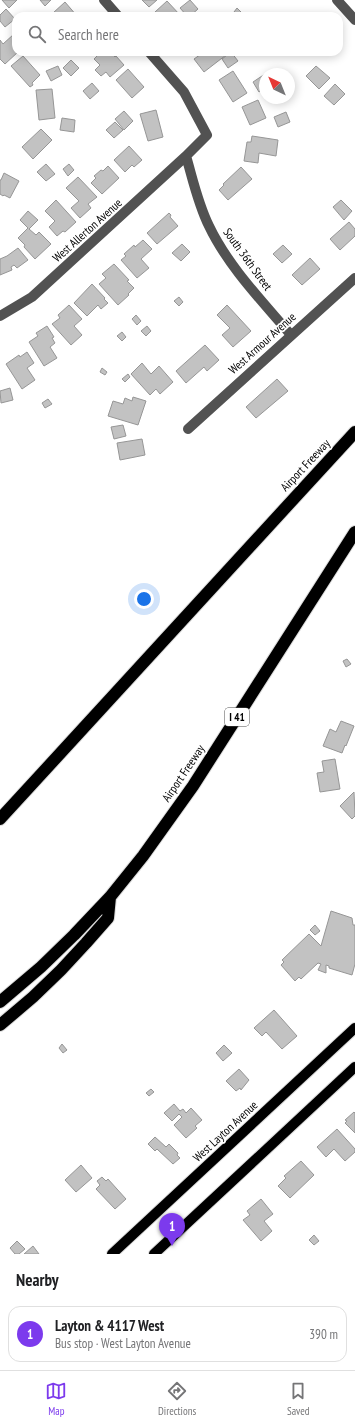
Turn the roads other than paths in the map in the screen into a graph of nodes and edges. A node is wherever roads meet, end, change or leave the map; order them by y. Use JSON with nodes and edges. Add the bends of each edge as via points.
{"nodes":[{"id":1,"x":104,"y":0,"type":"edge"},
{"id":2,"x":337,"y":0,"type":"edge"},
{"id":3,"x":114,"y":12,"type":"edge"},
{"id":4,"x":355,"y":20,"type":"edge"},
{"id":5,"x":152,"y":56,"type":"edge"},
{"id":6,"x":186,"y":156,"type":"junction"},
{"id":7,"x":355,"y":278,"type":"edge"},
{"id":8,"x":0,"y":316,"type":"edge"},
{"id":9,"x":290,"y":335,"type":"junction"},
{"id":10,"x":188,"y":429,"type":"dead end"},
{"id":11,"x":355,"y":432,"type":"edge"},
{"id":12,"x":355,"y":532,"type":"edge"},
{"id":13,"x":0,"y":819,"type":"edge"},
{"id":14,"x":110,"y":897,"type":"junction"},
{"id":15,"x":0,"y":1002,"type":"edge"},
{"id":16,"x":0,"y":1026,"type":"edge"},
{"id":17,"x":355,"y":1028,"type":"edge"},
{"id":18,"x":355,"y":1067,"type":"edge"},
{"id":19,"x":112,"y":1254,"type":"edge"},
{"id":20,"x":154,"y":1254,"type":"edge"}],
"edges":[{"from":1,"to":3,"type":"street"},
{"from":2,"to":4,"type":"street"},
{"from":5,"to":6,"type":"street","via":[[184,92],[207,135]]},
{"from":6,"to":8,"type":"street","name":"West Allerton Avenue","via":[[32,297]]},
{"from":6,"to":9,"type":"street","name":"South 36th Street","via":[[198,200],[221,248],[243,279]]},
{"from":7,"to":9,"type":"street","name":"West Armour Avenue"},
{"from":9,"to":10,"type":"street","name":"West Armour Avenue"},
{"from":11,"to":13,"type":"highway","name":"Airport Freeway"},
{"from":12,"to":14,"type":"highway","name":"Airport Freeway","number":"I 41","via":[[193,786]]},
{"from":14,"to":15,"type":"highway","name":"Airport Freeway","number":"I 41","via":[[46,962]]},
{"from":14,"to":16,"type":"highway","via":[[108,918],[91,938],[50,981]]},
{"from":17,"to":19,"type":"main road","name":"West Layton Avenue"},
{"from":18,"to":20,"type":"main road"}]}
